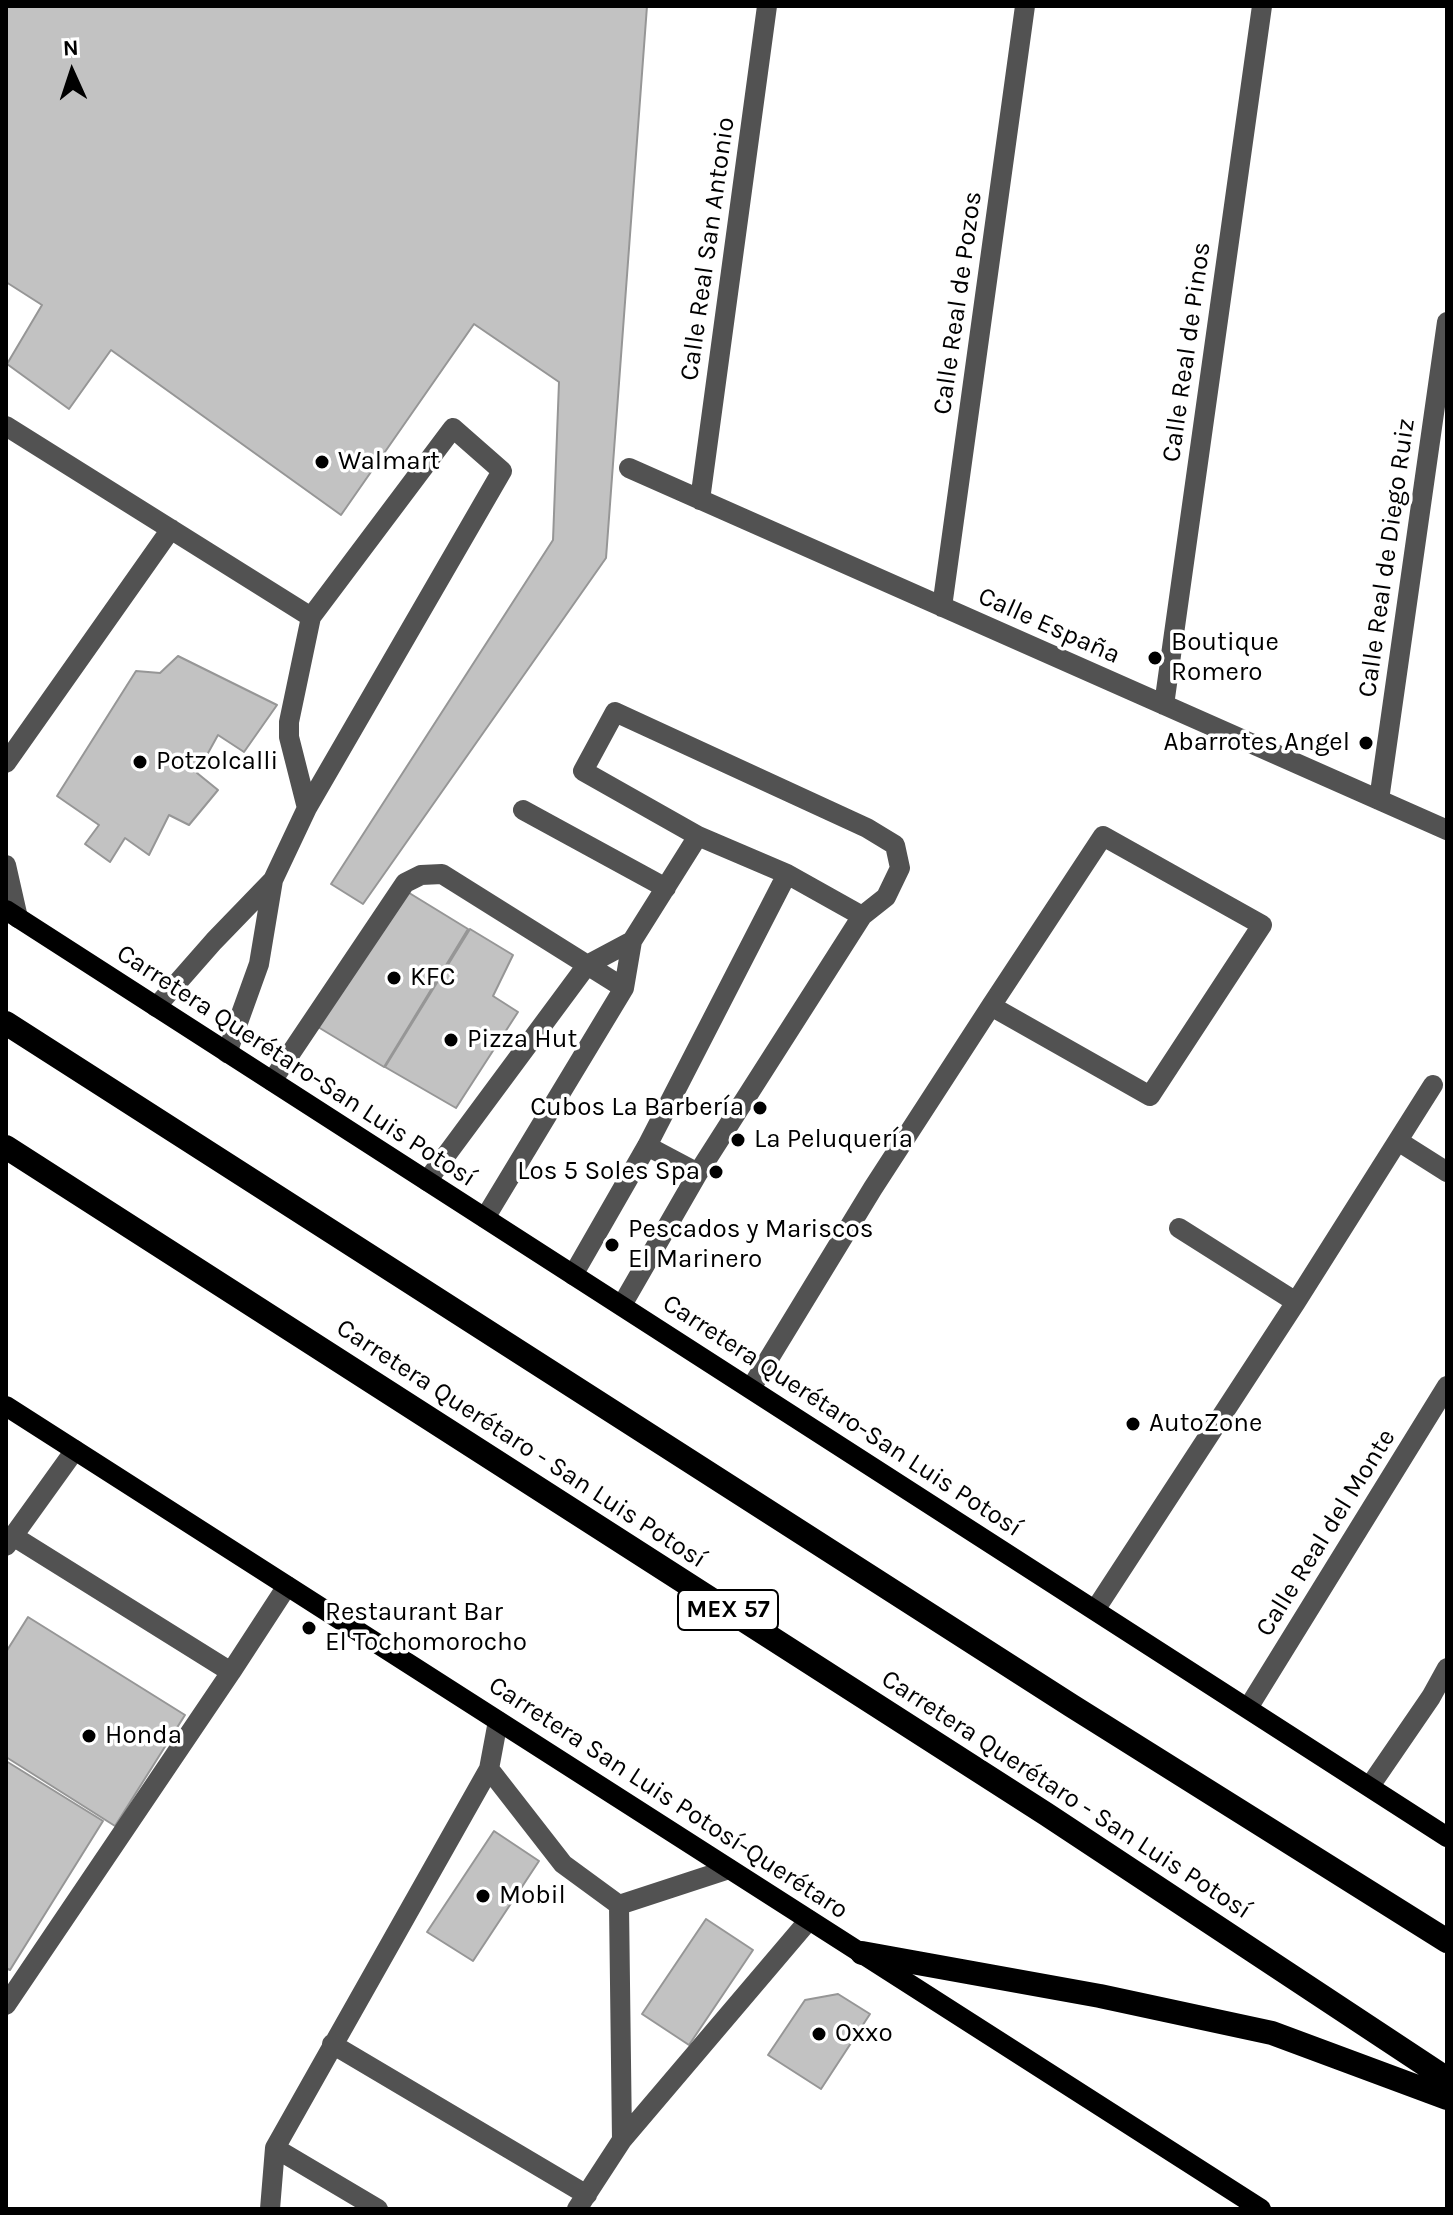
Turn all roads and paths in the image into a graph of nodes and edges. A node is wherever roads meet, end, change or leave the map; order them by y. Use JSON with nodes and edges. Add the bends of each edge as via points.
{"nodes":[{"id":1,"x":767,"y":6,"type":"edge"},
{"id":2,"x":1025,"y":6,"type":"edge"},
{"id":3,"x":1262,"y":6,"type":"edge"},
{"id":4,"x":1447,"y":322,"type":"edge"},
{"id":5,"x":6,"y":426,"type":"edge"},
{"id":6,"x":629,"y":468,"type":"dead end"},
{"id":7,"x":700,"y":500,"type":"junction"},
{"id":8,"x":171,"y":529,"type":"junction"},
{"id":9,"x":942,"y":607,"type":"junction"},
{"id":10,"x":311,"y":617,"type":"junction"},
{"id":11,"x":1164,"y":705,"type":"junction"},
{"id":12,"x":7,"y":769,"type":"edge"},
{"id":13,"x":1379,"y":800,"type":"junction"},
{"id":14,"x":307,"y":808,"type":"junction"},
{"id":15,"x":523,"y":810,"type":"dead end"},
{"id":16,"x":1447,"y":830,"type":"edge"},
{"id":17,"x":698,"y":836,"type":"junction"},
{"id":18,"x":6,"y":865,"type":"edge"},
{"id":19,"x":787,"y":874,"type":"junction"},
{"id":20,"x":273,"y":880,"type":"junction"},
{"id":21,"x":666,"y":888,"type":"junction"},
{"id":22,"x":12,"y":914,"type":"edge"},
{"id":23,"x":862,"y":916,"type":"junction"},
{"id":24,"x":632,"y":941,"type":"junction"},
{"id":25,"x":587,"y":965,"type":"junction"},
{"id":26,"x":624,"y":988,"type":"junction"},
{"id":27,"x":991,"y":1006,"type":"junction"},
{"id":28,"x":156,"y":1007,"type":"junction"},
{"id":29,"x":6,"y":1023,"type":"edge"},
{"id":30,"x":227,"y":1053,"type":"junction"},
{"id":31,"x":272,"y":1081,"type":"junction"},
{"id":32,"x":1433,"y":1085,"type":"dead end"},
{"id":33,"x":1398,"y":1141,"type":"junction"},
{"id":34,"x":647,"y":1146,"type":"junction"},
{"id":35,"x":6,"y":1147,"type":"edge"},
{"id":36,"x":1447,"y":1172,"type":"edge"},
{"id":37,"x":698,"y":1173,"type":"junction"},
{"id":38,"x":427,"y":1181,"type":"junction"},
{"id":39,"x":485,"y":1218,"type":"junction"},
{"id":40,"x":1179,"y":1228,"type":"dead end"},
{"id":41,"x":573,"y":1275,"type":"junction"},
{"id":42,"x":1296,"y":1302,"type":"junction"},
{"id":43,"x":622,"y":1305,"type":"junction"},
{"id":44,"x":1447,"y":1386,"type":"edge"},
{"id":45,"x":751,"y":1388,"type":"junction"},
{"id":46,"x":8,"y":1411,"type":"edge"},
{"id":47,"x":75,"y":1450,"type":"junction"},
{"id":48,"x":9,"y":1541,"type":"edge"},
{"id":49,"x":287,"y":1586,"type":"junction"},
{"id":50,"x":1095,"y":1610,"type":"junction"},
{"id":51,"x":1447,"y":1668,"type":"edge"},
{"id":52,"x":231,"y":1672,"type":"junction"},
{"id":53,"x":1248,"y":1708,"type":"junction"},
{"id":54,"x":498,"y":1721,"type":"junction"},
{"id":55,"x":489,"y":1769,"type":"junction"},
{"id":56,"x":1370,"y":1786,"type":"junction"},
{"id":57,"x":1447,"y":1837,"type":"edge"},
{"id":58,"x":729,"y":1869,"type":"junction"},
{"id":59,"x":619,"y":1905,"type":"junction"},
{"id":60,"x":809,"y":1920,"type":"junction"},
{"id":61,"x":1447,"y":1941,"type":"edge"},
{"id":62,"x":862,"y":1953,"type":"junction"},
{"id":63,"x":6,"y":2005,"type":"edge"},
{"id":64,"x":332,"y":2044,"type":"junction"},
{"id":65,"x":1447,"y":2079,"type":"edge"},
{"id":66,"x":1447,"y":2098,"type":"edge"},
{"id":67,"x":622,"y":2140,"type":"junction"},
{"id":68,"x":275,"y":2148,"type":"junction"},
{"id":69,"x":582,"y":2202,"type":"edge"},
{"id":70,"x":270,"y":2209,"type":"edge"},
{"id":71,"x":378,"y":2209,"type":"edge"},
{"id":72,"x":1261,"y":2209,"type":"edge"}],
"edges":[{"from":1,"to":7,"type":"street","name":"Calle Real San Antonio"},
{"from":2,"to":9,"type":"street","name":"Calle Real de Pozos"},
{"from":3,"to":11,"type":"street","name":"Calle Real de Pinos"},
{"from":4,"to":13,"type":"street","name":"Calle Real de Diego Ruiz"},
{"from":5,"to":8,"type":"street"},
{"from":6,"to":7,"type":"street","name":"Calle España"},
{"from":7,"to":9,"type":"street","name":"Calle España"},
{"from":8,"to":10,"type":"street"},
{"from":8,"to":12,"type":"street"},
{"from":9,"to":11,"type":"street","name":"Calle España"},
{"from":10,"to":14,"type":"street","via":[[289,722]]},
{"from":10,"to":14,"type":"street","via":[[453,428],[502,471]]},
{"from":11,"to":13,"type":"street","name":"Calle España"},
{"from":13,"to":16,"type":"street","name":"Calle España"},
{"from":14,"to":20,"type":"street"},
{"from":15,"to":21,"type":"street"},
{"from":17,"to":19,"type":"street"},
{"from":17,"to":21,"type":"street"},
{"from":17,"to":23,"type":"street","via":[[583,771],[615,712],[895,845],[900,868],[886,897]]},
{"from":18,"to":22,"type":"street"},
{"from":19,"to":23,"type":"street"},
{"from":19,"to":34,"type":"street"},
{"from":20,"to":28,"type":"street"},
{"from":20,"to":30,"type":"street","via":[[259,964]]},
{"from":21,"to":24,"type":"street"},
{"from":22,"to":28,"type":"main road","name":"Carretera Querétaro-San Luis Potosí"},
{"from":23,"to":37,"type":"street"},
{"from":24,"to":25,"type":"street"},
{"from":24,"to":26,"type":"street"},
{"from":25,"to":26,"type":"street"},
{"from":25,"to":31,"type":"street","via":[[442,874],[421,875],[405,883]]},
{"from":25,"to":38,"type":"street"},
{"from":26,"to":39,"type":"street"},
{"from":27,"to":27,"type":"street","via":[[1103,836],[1262,925],[1150,1096]]},
{"from":27,"to":45,"type":"street"},
{"from":28,"to":30,"type":"main road","name":"Carretera Querétaro-San Luis Potosí"},
{"from":29,"to":61,"type":"highway"},
{"from":30,"to":31,"type":"main road","name":"Carretera Querétaro-San Luis Potosí"},
{"from":31,"to":38,"type":"main road","name":"Carretera Querétaro-San Luis Potosí"},
{"from":32,"to":33,"type":"street"},
{"from":33,"to":36,"type":"street"},
{"from":33,"to":42,"type":"street"},
{"from":34,"to":37,"type":"street"},
{"from":34,"to":41,"type":"street"},
{"from":35,"to":65,"type":"highway","name":"Carretera Querétaro - San Luis Potosí","number":"MEX 57","via":[[1046,1814]]},
{"from":37,"to":43,"type":"street"},
{"from":38,"to":39,"type":"main road","name":"Carretera Querétaro-San Luis Potosí"},
{"from":39,"to":41,"type":"main road","name":"Carretera Querétaro-San Luis Potosí"},
{"from":40,"to":42,"type":"street"},
{"from":41,"to":43,"type":"main road","name":"Carretera Querétaro-San Luis Potosí"},
{"from":42,"to":50,"type":"street"},
{"from":43,"to":45,"type":"main road","name":"Carretera Querétaro-San Luis Potosí"},
{"from":44,"to":53,"type":"street","name":"Calle Real del Monte"},
{"from":45,"to":50,"type":"main road","name":"Carretera Querétaro-San Luis Potosí"},
{"from":46,"to":47,"type":"main road","name":"Carretera San Luis Potosí-Querétaro"},
{"from":47,"to":48,"type":"street"},
{"from":47,"to":49,"type":"main road","name":"Carretera San Luis Potosí-Querétaro"},
{"from":48,"to":52,"type":"street"},
{"from":49,"to":52,"type":"street"},
{"from":49,"to":54,"type":"main road","name":"Carretera San Luis Potosí-Querétaro"},
{"from":50,"to":53,"type":"main road","name":"Carretera Querétaro-San Luis Potosí"},
{"from":51,"to":56,"type":"street"},
{"from":52,"to":63,"type":"street"},
{"from":53,"to":56,"type":"main road","name":"Carretera Querétaro-San Luis Potosí"},
{"from":54,"to":55,"type":"street"},
{"from":54,"to":58,"type":"main road","name":"Carretera San Luis Potosí-Querétaro"},
{"from":55,"to":59,"type":"street","via":[[563,1864]]},
{"from":55,"to":64,"type":"street"},
{"from":56,"to":57,"type":"main road","name":"Carretera Querétaro-San Luis Potosí"},
{"from":58,"to":59,"type":"street"},
{"from":58,"to":60,"type":"main road","name":"Carretera San Luis Potosí-Querétaro"},
{"from":59,"to":67,"type":"street"},
{"from":60,"to":62,"type":"main road","name":"Carretera San Luis Potosí-Querétaro"},
{"from":60,"to":67,"type":"street"},
{"from":62,"to":66,"type":"highway","via":[[1272,2033]]},
{"from":62,"to":72,"type":"main road","name":"Carretera San Luis Potosí-Querétaro"},
{"from":64,"to":68,"type":"street"},
{"from":64,"to":69,"type":"street"},
{"from":67,"to":69,"type":"street"},
{"from":68,"to":70,"type":"street"},
{"from":68,"to":71,"type":"street"}]}
